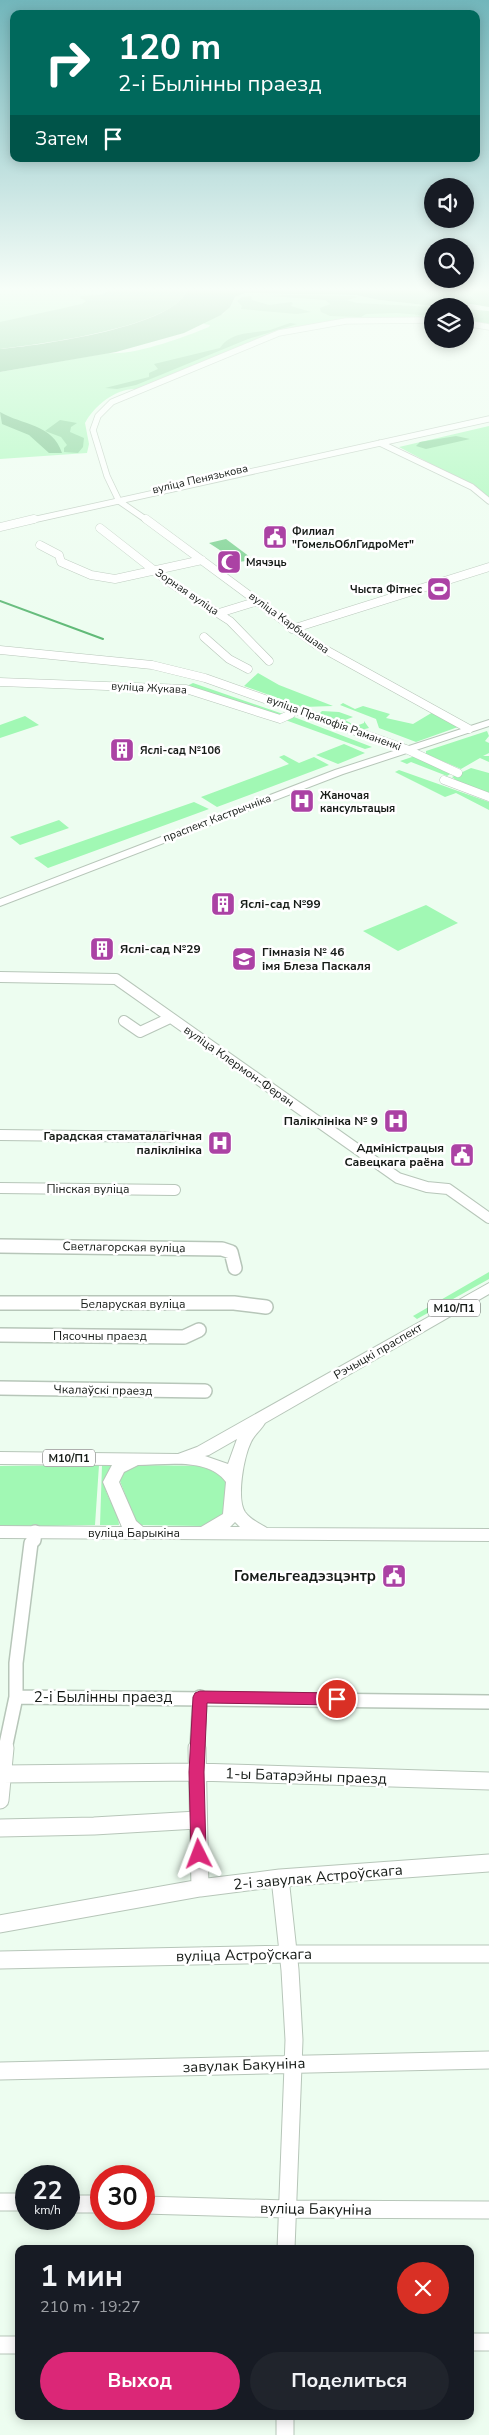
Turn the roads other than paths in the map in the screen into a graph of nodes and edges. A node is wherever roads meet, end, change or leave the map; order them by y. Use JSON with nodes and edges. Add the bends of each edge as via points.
{"nodes":[{"id":1,"x":114,"y":401,"type":"edge"},
{"id":2,"x":489,"y":417,"type":"edge"},
{"id":3,"x":377,"y":442,"type":"junction"},
{"id":4,"x":118,"y":499,"type":"junction"},
{"id":5,"x":489,"y":501,"type":"edge"},
{"id":6,"x":0,"y":523,"type":"edge"},
{"id":7,"x":0,"y":527,"type":"edge"},
{"id":8,"x":100,"y":528,"type":"dead end"},
{"id":9,"x":40,"y":545,"type":"dead end"},
{"id":10,"x":202,"y":560,"type":"junction"},
{"id":11,"x":489,"y":567,"type":"edge"},
{"id":12,"x":155,"y":571,"type":"junction"},
{"id":13,"x":258,"y":601,"type":"junction"},
{"id":14,"x":220,"y":613,"type":"junction"},
{"id":15,"x":292,"y":629,"type":"junction"},
{"id":16,"x":204,"y":637,"type":"dead end"},
{"id":17,"x":0,"y":650,"type":"edge"},
{"id":18,"x":0,"y":655,"type":"edge"},
{"id":19,"x":269,"y":661,"type":"dead end"},
{"id":20,"x":248,"y":669,"type":"dead end"},
{"id":21,"x":202,"y":680,"type":"junction"},
{"id":22,"x":0,"y":682,"type":"edge"},
{"id":23,"x":272,"y":704,"type":"junction"},
{"id":24,"x":291,"y":714,"type":"junction"},
{"id":25,"x":489,"y":723,"type":"edge"},
{"id":26,"x":469,"y":729,"type":"junction"},
{"id":27,"x":406,"y":749,"type":"junction"},
{"id":28,"x":384,"y":751,"type":"junction"},
{"id":29,"x":489,"y":797,"type":"edge"},
{"id":30,"x":1,"y":902,"type":"edge"},
{"id":31,"x":0,"y":977,"type":"edge"},
{"id":32,"x":170,"y":1018,"type":"junction"},
{"id":33,"x":124,"y":1021,"type":"dead end"},
{"id":34,"x":0,"y":1135,"type":"edge"},
{"id":35,"x":172,"y":1137,"type":"dead end"},
{"id":36,"x":0,"y":1188,"type":"edge"},
{"id":37,"x":175,"y":1190,"type":"dead end"},
{"id":38,"x":489,"y":1218,"type":"edge"},
{"id":39,"x":0,"y":1246,"type":"edge"},
{"id":40,"x":235,"y":1268,"type":"dead end"},
{"id":41,"x":489,"y":1288,"type":"edge"},
{"id":42,"x":0,"y":1303,"type":"edge"},
{"id":43,"x":266,"y":1307,"type":"dead end"},
{"id":44,"x":199,"y":1330,"type":"dead end"},
{"id":45,"x":0,"y":1335,"type":"edge"},
{"id":46,"x":0,"y":1388,"type":"edge"},
{"id":47,"x":205,"y":1391,"type":"dead end"},
{"id":48,"x":267,"y":1415,"type":"junction"},
{"id":49,"x":0,"y":1458,"type":"edge"},
{"id":50,"x":139,"y":1459,"type":"junction"},
{"id":51,"x":181,"y":1459,"type":"junction"},
{"id":52,"x":234,"y":1481,"type":"junction"},
{"id":53,"x":234,"y":1506,"type":"junction"},
{"id":54,"x":0,"y":1532,"type":"edge"},
{"id":55,"x":139,"y":1532,"type":"junction"},
{"id":56,"x":201,"y":1534,"type":"junction"},
{"id":57,"x":268,"y":1534,"type":"junction"},
{"id":58,"x":489,"y":1536,"type":"edge"},
{"id":59,"x":33,"y":1538,"type":"junction"},
{"id":60,"x":0,"y":1539,"type":"edge"},
{"id":61,"x":16,"y":1696,"type":"junction"},
{"id":62,"x":200,"y":1697,"type":"junction"},
{"id":63,"x":489,"y":1702,"type":"edge"},
{"id":64,"x":196,"y":1772,"type":"junction"},
{"id":65,"x":2,"y":1774,"type":"junction"},
{"id":66,"x":489,"y":1781,"type":"edge"},
{"id":67,"x":0,"y":1800,"type":"edge"},
{"id":68,"x":197,"y":1820,"type":"junction"},
{"id":69,"x":0,"y":1828,"type":"edge"},
{"id":70,"x":489,"y":1863,"type":"edge"},
{"id":71,"x":280,"y":1878,"type":"junction"},
{"id":72,"x":200,"y":1888,"type":"junction"},
{"id":73,"x":0,"y":1924,"type":"edge"},
{"id":74,"x":290,"y":1954,"type":"junction"},
{"id":75,"x":489,"y":1954,"type":"edge"},
{"id":76,"x":0,"y":1960,"type":"edge"},
{"id":77,"x":489,"y":2060,"type":"edge"},
{"id":78,"x":294,"y":2063,"type":"junction"},
{"id":79,"x":0,"y":2071,"type":"edge"},
{"id":80,"x":0,"y":2202,"type":"edge"},
{"id":81,"x":15,"y":2202,"type":"edge"},
{"id":82,"x":155,"y":2206,"type":"edge"},
{"id":83,"x":286,"y":2209,"type":"junction"},
{"id":84,"x":489,"y":2210,"type":"edge"},
{"id":85,"x":286,"y":2245,"type":"edge"},
{"id":86,"x":474,"y":2342,"type":"edge"},
{"id":87,"x":489,"y":2342,"type":"edge"},
{"id":88,"x":0,"y":2345,"type":"edge"},
{"id":89,"x":15,"y":2345,"type":"edge"},
{"id":90,"x":285,"y":2420,"type":"edge"},
{"id":91,"x":285,"y":2435,"type":"edge"}],
"edges":[{"from":1,"to":4,"type":"street","via":[[98,414],[93,430],[104,469]]},
{"from":2,"to":3,"type":"street","name":"вуліца Пенязькова"},
{"from":3,"to":4,"type":"street","name":"вуліца Пенязькова"},
{"from":3,"to":5,"type":"street","via":[[472,487]]},
{"from":4,"to":6,"type":"street"},
{"from":4,"to":7,"type":"street"},
{"from":4,"to":10,"type":"street","name":"вуліца Карбышава"},
{"from":8,"to":12,"type":"street","name":"Зорная вуліца"},
{"from":9,"to":12,"type":"street","via":[[59,555],[61,562],[99,578],[123,580]]},
{"from":10,"to":12,"type":"street"},
{"from":10,"to":13,"type":"street","name":"вуліца Карбышава"},
{"from":11,"to":15,"type":"street"},
{"from":12,"to":14,"type":"street","name":"Зорная вуліца"},
{"from":13,"to":14,"type":"street"},
{"from":13,"to":15,"type":"street","name":"вуліца Карбышава"},
{"from":14,"to":19,"type":"street","name":"Зорная вуліца"},
{"from":15,"to":26,"type":"street","name":"вуліца Карбышава"},
{"from":16,"to":20,"type":"street","via":[[229,659]]},
{"from":17,"to":21,"type":"street","name":"вуліца Пракофія Раманенкі","via":[[152,665]]},
{"from":18,"to":21,"type":"street","name":"вуліца Пракофія Раманенкі","via":[[122,666]]},
{"from":21,"to":23,"type":"street","name":"вуліца Пракофія Раманенкі"},
{"from":22,"to":24,"type":"street","name":"вуліца Жукава","via":[[186,689],[280,719]]},
{"from":23,"to":24,"type":"street","name":"вуліца Пракофія Раманенкі"},
{"from":23,"to":27,"type":"street","name":"вуліца Пракофія Раманенкі"},
{"from":24,"to":28,"type":"street","name":"вуліца Пракофія Раманенкі"},
{"from":25,"to":26,"type":"main road","name":"праспект Кастрычніка"},
{"from":26,"to":27,"type":"main road","name":"праспект Кастрычніка"},
{"from":27,"to":28,"type":"main road","name":"праспект Кастрычніка"},
{"from":27,"to":29,"type":"street","via":[[458,773],[444,780]]},
{"from":28,"to":30,"type":"main road","name":"праспект Кастрычніка"},
{"from":31,"to":32,"type":"street","name":"вуліца Клермон-Феран","via":[[116,979]]},
{"from":32,"to":33,"type":"street","via":[[140,1032]]},
{"from":32,"to":38,"type":"street","name":"вуліца Клермон-Феран","via":[[398,1178],[427,1187],[448,1189]]},
{"from":34,"to":35,"type":"street"},
{"from":36,"to":37,"type":"street","name":"Пінская вуліца"},
{"from":39,"to":40,"type":"street","name":"Светлагорская вуліца","via":[[222,1249],[231,1252]]},
{"from":41,"to":48,"type":"main road","name":"Рэчыцкі праспект","number":"М10/П1"},
{"from":42,"to":43,"type":"street","name":"Беларуская вуліца","via":[[234,1303]]},
{"from":44,"to":45,"type":"street","name":"Пясочны праезд","via":[[184,1337]]},
{"from":46,"to":47,"type":"street","name":"Чкалаўскі праезд"},
{"from":48,"to":51,"type":"main road","name":"Рэчыцкі праспект","number":"М10/П1","via":[[194,1456]]},
{"from":48,"to":52,"type":"main road","name":"Рэчыцкі праспект","number":"М10/П1","via":[[242,1441]]},
{"from":49,"to":50,"type":"main road","number":"М10/П1"},
{"from":50,"to":51,"type":"main road","number":"М10/П1"},
{"from":50,"to":55,"type":"main road","number":"М10/П1","via":[[121,1465],[111,1482],[129,1525]]},
{"from":51,"to":52,"type":"main road","number":"М10/П1","via":[[214,1464],[228,1470]]},
{"from":52,"to":53,"type":"main road","number":"М10/П1"},
{"from":53,"to":56,"type":"main road","via":[[225,1522]]},
{"from":53,"to":57,"type":"main road","name":"вуліца Барыкіна","via":[[244,1524]]},
{"from":54,"to":59,"type":"main road","name":"вуліца Барыкіна"},
{"from":55,"to":56,"type":"main road","name":"вуліца Барыкіна"},
{"from":55,"to":59,"type":"main road","name":"вуліца Барыкіна"},
{"from":56,"to":57,"type":"main road","name":"вуліца Барыкіна"},
{"from":57,"to":58,"type":"main road","name":"вуліца Барыкіна"},
{"from":59,"to":60,"type":"main road","name":"вуліца Барыкіна"},
{"from":59,"to":61,"type":"street","via":[[16,1663]]},
{"from":61,"to":62,"type":"street","name":"2-і Былінны праезд"},
{"from":61,"to":65,"type":"street","via":[[6,1737]]},
{"from":62,"to":63,"type":"street","name":"2-і Былінны праезд"},
{"from":62,"to":64,"type":"street"},
{"from":64,"to":65,"type":"street","name":"1-ы Батарэйны праезд"},
{"from":64,"to":66,"type":"street","name":"1-ы Батарэйны праезд"},
{"from":64,"to":68,"type":"street"},
{"from":65,"to":67,"type":"street"},
{"from":68,"to":69,"type":"street"},
{"from":68,"to":72,"type":"street"},
{"from":70,"to":71,"type":"street","name":"2-і завулак Астроўскага"},
{"from":71,"to":72,"type":"street","name":"2-і завулак Астроўскага"},
{"from":71,"to":74,"type":"street"},
{"from":72,"to":73,"type":"street","name":"2-і завулак Астроўскага"},
{"from":74,"to":75,"type":"street","name":"вуліца Астроўскага"},
{"from":74,"to":76,"type":"street","name":"вуліца Астроўскага"},
{"from":74,"to":78,"type":"street"},
{"from":77,"to":78,"type":"street","name":"завулак Бакуніна"},
{"from":78,"to":79,"type":"street","name":"завулак Бакуніна"},
{"from":78,"to":83,"type":"street"},
{"from":80,"to":81,"type":"street"},
{"from":82,"to":83,"type":"street","name":"вуліца Бакуніна"},
{"from":83,"to":84,"type":"street","name":"вуліца Бакуніна"},
{"from":83,"to":85,"type":"street"},
{"from":86,"to":87,"type":"street"},
{"from":88,"to":89,"type":"street"},
{"from":90,"to":91,"type":"street"}]}
